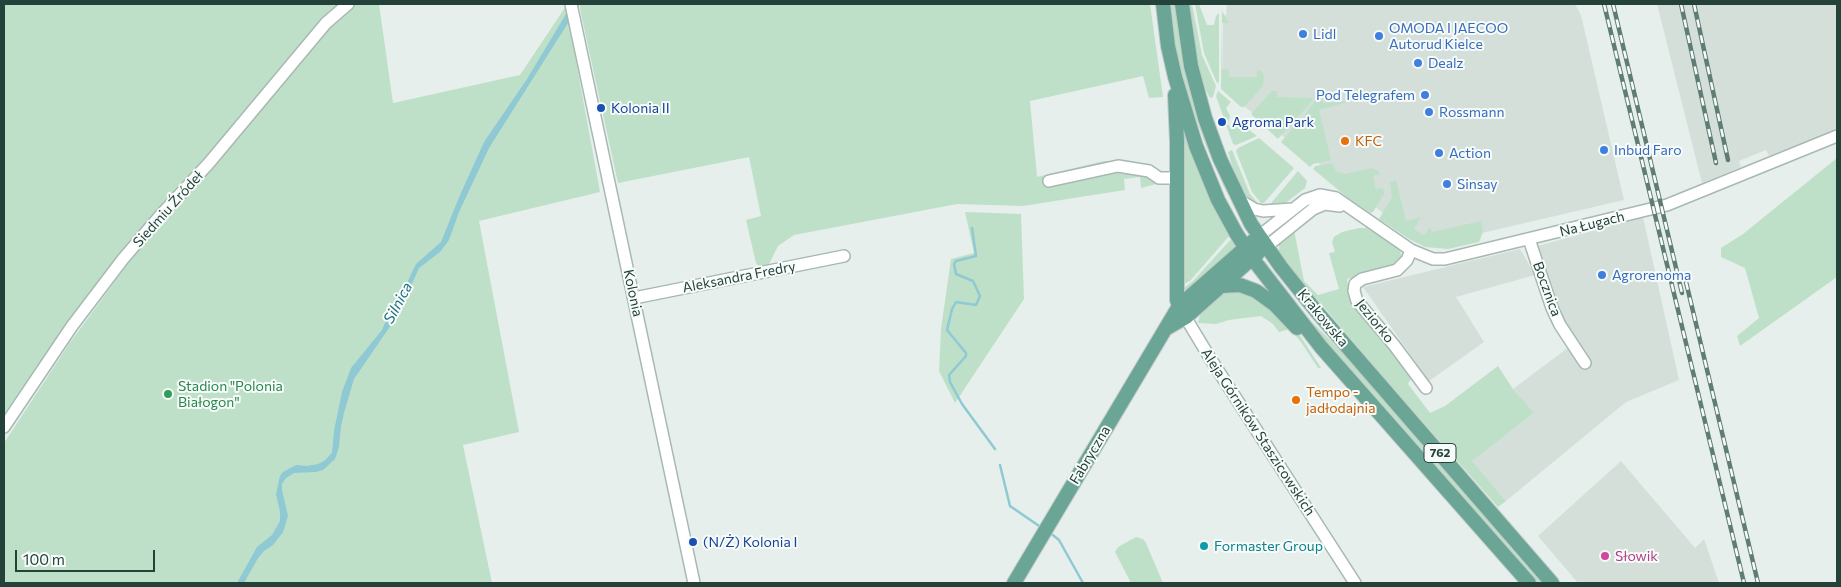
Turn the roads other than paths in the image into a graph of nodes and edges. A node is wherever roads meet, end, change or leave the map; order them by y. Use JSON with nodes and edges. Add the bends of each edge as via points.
{"nodes":[{"id":1,"x":348,"y":4,"type":"edge"},
{"id":2,"x":571,"y":4,"type":"edge"},
{"id":3,"x":1163,"y":4,"type":"edge"},
{"id":4,"x":1182,"y":4,"type":"edge"},
{"id":5,"x":1174,"y":76,"type":"junction"},
{"id":6,"x":1837,"y":136,"type":"edge"},
{"id":7,"x":1177,"y":178,"type":"junction"},
{"id":8,"x":1050,"y":181,"type":"dead end"},
{"id":9,"x":1239,"y":200,"type":"junction"},
{"id":10,"x":1294,"y":208,"type":"junction"},
{"id":11,"x":1349,"y":209,"type":"junction"},
{"id":12,"x":1529,"y":239,"type":"junction"},
{"id":13,"x":1263,"y":241,"type":"junction"},
{"id":14,"x":1411,"y":250,"type":"junction"},
{"id":15,"x":1249,"y":252,"type":"junction"},
{"id":16,"x":844,"y":256,"type":"dead end"},
{"id":17,"x":1221,"y":286,"type":"junction"},
{"id":18,"x":634,"y":298,"type":"junction"},
{"id":19,"x":1182,"y":311,"type":"junction"},
{"id":20,"x":1322,"y":347,"type":"junction"},
{"id":21,"x":1585,"y":363,"type":"dead end"},
{"id":22,"x":1426,"y":388,"type":"dead end"},
{"id":23,"x":4,"y":426,"type":"edge"},
{"id":24,"x":694,"y":583,"type":"edge"},
{"id":25,"x":1014,"y":583,"type":"edge"},
{"id":26,"x":1355,"y":583,"type":"edge"},
{"id":27,"x":1529,"y":583,"type":"edge"},
{"id":28,"x":1552,"y":583,"type":"edge"}],
"edges":[{"from":1,"to":23,"type":"street","name":"Siedmiu Źródeł","via":[[326,23],[209,163],[123,259],[72,326]]},
{"from":2,"to":18,"type":"street","name":"Kolonia"},
{"from":3,"to":5,"type":"main road","name":"Krakowska","number":"762"},
{"from":4,"to":9,"type":"main road","name":"Krakowska","number":"762","via":[[1191,66],[1205,118]]},
{"from":5,"to":7,"type":"main road"},
{"from":5,"to":15,"type":"main road","name":"Krakowska","number":"762","via":[[1201,161],[1227,217]]},
{"from":6,"to":12,"type":"street","name":"Na Ługach","via":[[1667,205]]},
{"from":7,"to":8,"type":"street","via":[[1159,178],[1149,170],[1118,166]]},
{"from":7,"to":19,"type":"main road","via":[[1177,300]]},
{"from":9,"to":10,"type":"street","name":"Na Ługach","via":[[1263,211]]},
{"from":9,"to":13,"type":"main road","name":"Krakowska","number":"762"},
{"from":10,"to":11,"type":"street","name":"Na Ługach","via":[[1320,195],[1336,198]]},
{"from":10,"to":13,"type":"street","name":"Na Ługach"},
{"from":11,"to":13,"type":"street","name":"Na Ługach","via":[[1320,205]]},
{"from":11,"to":14,"type":"street","name":"Na Ługach"},
{"from":12,"to":14,"type":"street","name":"Na Ługach","via":[[1445,259],[1433,259]]},
{"from":12,"to":21,"type":"street","name":"Bocznica","via":[[1552,308]]},
{"from":13,"to":15,"type":"main road","name":"Fabryczna"},
{"from":13,"to":28,"type":"main road","name":"Krakowska","number":"762","via":[[1317,312]]},
{"from":14,"to":22,"type":"street","name":"Jeziorko","via":[[1397,270],[1362,279],[1355,284],[1354,291],[1356,301]]},
{"from":15,"to":17,"type":"main road","name":"Fabryczna"},
{"from":15,"to":19,"type":"main road","name":"Fabryczna"},
{"from":15,"to":20,"type":"main road","name":"Krakowska","number":"762"},
{"from":16,"to":18,"type":"street","name":"Aleksandra Fredry"},
{"from":17,"to":19,"type":"main road","name":"Fabryczna"},
{"from":17,"to":20,"type":"main road","via":[[1240,284],[1256,290]]},
{"from":18,"to":24,"type":"street","name":"Kolonia"},
{"from":19,"to":25,"type":"main road","name":"Fabryczna","via":[[1167,328]]},
{"from":19,"to":26,"type":"street","name":"Aleja Górników Staszicowskich"},
{"from":20,"to":27,"type":"main road","name":"Krakowska","number":"762"}]}
